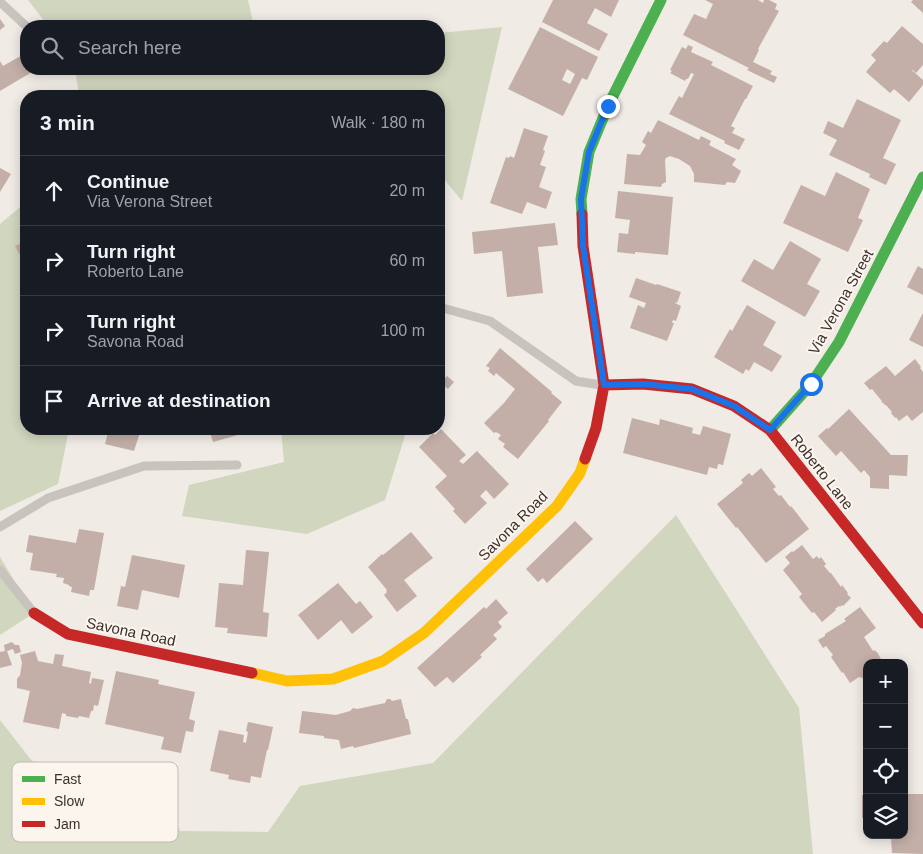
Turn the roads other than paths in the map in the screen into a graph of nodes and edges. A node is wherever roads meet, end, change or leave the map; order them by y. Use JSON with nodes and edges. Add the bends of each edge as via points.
{"nodes":[{"id":1,"x":661,"y":0,"type":"edge"},
{"id":2,"x":0,"y":2,"type":"edge"},
{"id":3,"x":20,"y":20,"type":"edge"},
{"id":4,"x":923,"y":178,"type":"edge"},
{"id":5,"x":445,"y":309,"type":"edge"},
{"id":6,"x":604,"y":385,"type":"junction"},
{"id":7,"x":770,"y":430,"type":"junction"},
{"id":8,"x":237,"y":465,"type":"dead end"},
{"id":9,"x":0,"y":527,"type":"edge"},
{"id":10,"x":0,"y":570,"type":"edge"},
{"id":11,"x":34,"y":613,"type":"joint"},
{"id":12,"x":923,"y":623,"type":"edge"}],
"edges":[{"from":1,"to":6,"type":"street","name":"Savona Road","via":[[608,106],[589,152],[581,199],[583,246]]},
{"from":2,"to":3,"type":"lane"},
{"from":4,"to":7,"type":"street","name":"Via Verona Street","via":[[839,342],[811,384]]},
{"from":5,"to":6,"type":"lane","via":[[490,321],[576,381]]},
{"from":6,"to":7,"type":"street","name":"Roberto Lane","via":[[643,384],[692,389],[734,406]]},
{"from":6,"to":11,"type":"street","name":"Savona Road","via":[[596,428],[580,473],[557,506],[424,633],[383,661],[333,679],[287,681],[68,634]]},
{"from":7,"to":12,"type":"street","name":"Roberto Lane"},
{"from":8,"to":9,"type":"lane","via":[[144,466],[48,498]]},
{"from":10,"to":11,"type":"lane"}]}
